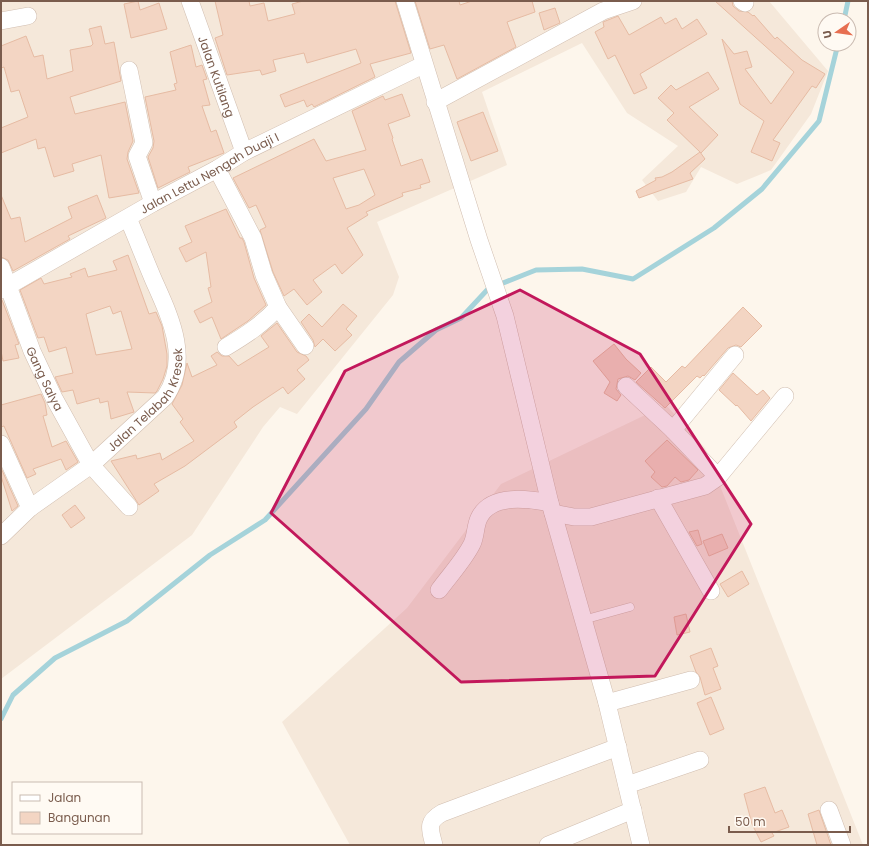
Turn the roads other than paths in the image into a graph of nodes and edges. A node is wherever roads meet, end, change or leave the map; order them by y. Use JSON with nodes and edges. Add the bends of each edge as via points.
{"nodes":[{"id":1,"x":190,"y":1,"type":"edge"},
{"id":2,"x":405,"y":1,"type":"edge"},
{"id":3,"x":634,"y":1,"type":"edge"},
{"id":4,"x":601,"y":6,"type":"edge"},
{"id":5,"x":28,"y":16,"type":"dead end"},
{"id":6,"x":1,"y":21,"type":"edge"},
{"id":7,"x":423,"y":64,"type":"junction"},
{"id":8,"x":129,"y":70,"type":"dead end"},
{"id":9,"x":435,"y":102,"type":"junction"},
{"id":10,"x":244,"y":152,"type":"junction"},
{"id":11,"x":217,"y":169,"type":"junction"},
{"id":12,"x":153,"y":203,"type":"junction"},
{"id":13,"x":128,"y":218,"type":"junction"},
{"id":14,"x":1,"y":267,"type":"edge"},
{"id":15,"x":5,"y":288,"type":"edge"},
{"id":16,"x":278,"y":307,"type":"junction"},
{"id":17,"x":305,"y":346,"type":"dead end"},
{"id":18,"x":226,"y":347,"type":"dead end"},
{"id":19,"x":735,"y":355,"type":"dead end"},
{"id":20,"x":626,"y":386,"type":"dead end"},
{"id":21,"x":785,"y":396,"type":"dead end"},
{"id":22,"x":673,"y":430,"type":"junction"},
{"id":23,"x":1,"y":444,"type":"edge"},
{"id":24,"x":91,"y":465,"type":"junction"},
{"id":25,"x":718,"y":477,"type":"junction"},
{"id":26,"x":658,"y":498,"type":"junction"},
{"id":27,"x":129,"y":506,"type":"dead end"},
{"id":28,"x":30,"y":508,"type":"junction"},
{"id":29,"x":552,"y":508,"type":"junction"},
{"id":30,"x":1,"y":536,"type":"edge"},
{"id":31,"x":439,"y":590,"type":"dead end"},
{"id":32,"x":710,"y":591,"type":"dead end"},
{"id":33,"x":630,"y":607,"type":"dead end"},
{"id":34,"x":583,"y":620,"type":"junction"},
{"id":35,"x":691,"y":680,"type":"dead end"},
{"id":36,"x":607,"y":703,"type":"junction"},
{"id":37,"x":618,"y":747,"type":"junction"},
{"id":38,"x":700,"y":760,"type":"dead end"},
{"id":39,"x":627,"y":785,"type":"junction"},
{"id":40,"x":633,"y":810,"type":"junction"},
{"id":41,"x":830,"y":810,"type":"dead end"},
{"id":42,"x":434,"y":845,"type":"edge"},
{"id":43,"x":548,"y":845,"type":"edge"},
{"id":44,"x":641,"y":845,"type":"edge"},
{"id":45,"x":842,"y":845,"type":"edge"}],
"edges":[{"from":1,"to":10,"type":"street","name":"Jalan Kutilang"},
{"from":2,"to":7,"type":"street"},
{"from":3,"to":4,"type":"street"},
{"from":4,"to":9,"type":"street"},
{"from":5,"to":6,"type":"street"},
{"from":7,"to":9,"type":"street"},
{"from":7,"to":10,"type":"street","name":"Jalan Lettu Nengah Duaji I"},
{"from":8,"to":12,"type":"street","via":[[144,144],[137,156]]},
{"from":9,"to":29,"type":"street","via":[[505,316]]},
{"from":10,"to":11,"type":"street","name":"Jalan Lettu Nengah Duaji I"},
{"from":11,"to":12,"type":"street","name":"Jalan Lettu Nengah Duaji I"},
{"from":11,"to":16,"type":"street","via":[[253,238],[264,275]]},
{"from":12,"to":13,"type":"street","name":"Jalan Lettu Nengah Duaji I"},
{"from":13,"to":15,"type":"street","name":"Jalan Lettu Nengah Duaji I"},
{"from":13,"to":24,"type":"street","name":"Jalan Telabah Kresek","via":[[173,325],[176,344],[174,378],[165,397]]},
{"from":14,"to":15,"type":"street","name":"Gang Salya"},
{"from":15,"to":24,"type":"street","name":"Gang Salya","via":[[54,398]]},
{"from":16,"to":17,"type":"street"},
{"from":16,"to":18,"type":"street","via":[[258,327]]},
{"from":19,"to":22,"type":"street"},
{"from":20,"to":22,"type":"street"},
{"from":21,"to":25,"type":"street"},
{"from":22,"to":25,"type":"street"},
{"from":23,"to":28,"type":"street"},
{"from":24,"to":27,"type":"street","name":"Gang Salya"},
{"from":24,"to":28,"type":"street","name":"Jalan Telabah Kresek"},
{"from":25,"to":26,"type":"street","via":[[705,486]]},
{"from":26,"to":29,"type":"street","via":[[616,512],[591,517],[574,517]]},
{"from":26,"to":32,"type":"street"},
{"from":28,"to":30,"type":"street","name":"Jalan Telabah Kresek"},
{"from":29,"to":31,"type":"street","via":[[514,500],[499,502],[487,508],[480,517],[471,545]]},
{"from":29,"to":34,"type":"street"},
{"from":33,"to":34,"type":"lane"},
{"from":34,"to":36,"type":"street"},
{"from":35,"to":36,"type":"street"},
{"from":36,"to":37,"type":"street"},
{"from":37,"to":39,"type":"street"},
{"from":37,"to":42,"type":"street","via":[[442,812],[432,819],[430,825]]},
{"from":38,"to":39,"type":"street"},
{"from":39,"to":40,"type":"street"},
{"from":40,"to":43,"type":"street"},
{"from":40,"to":44,"type":"street"},
{"from":41,"to":45,"type":"street"}]}
